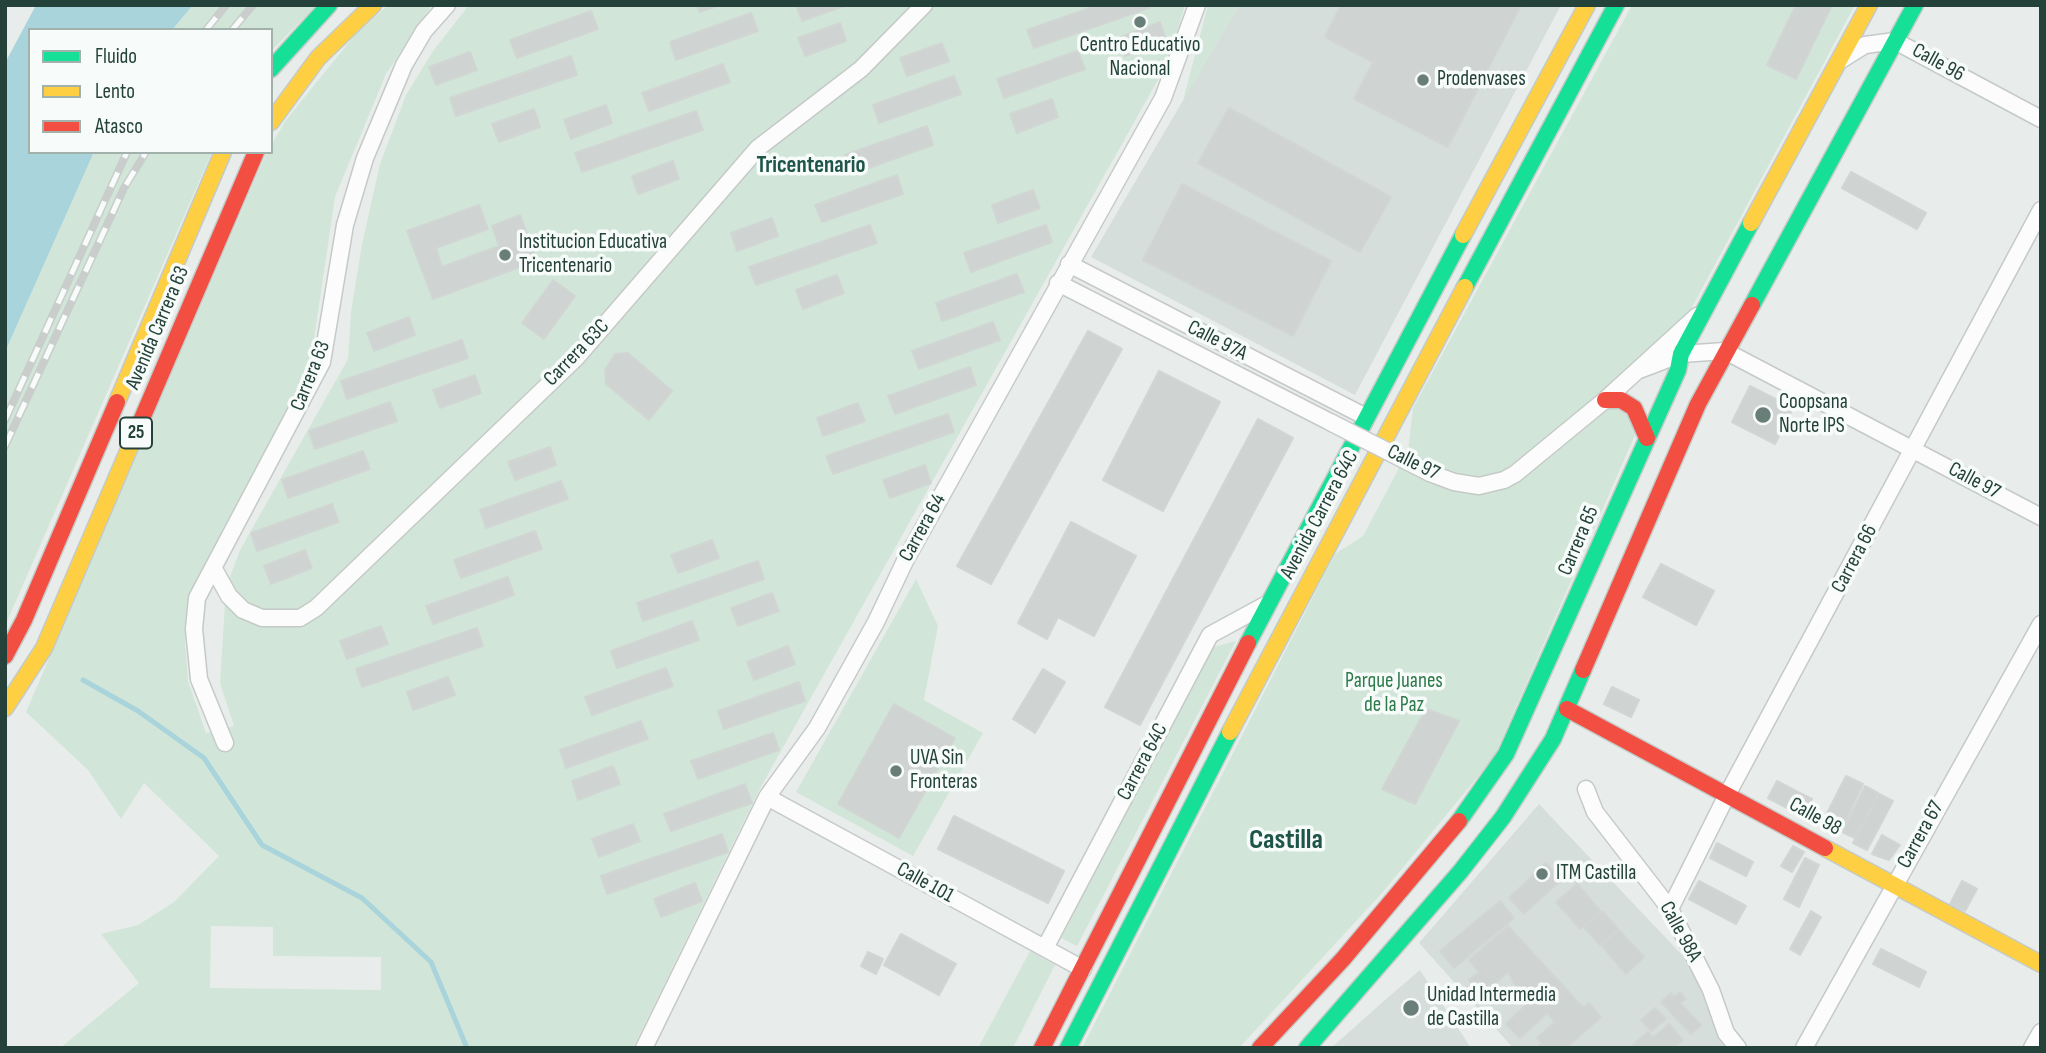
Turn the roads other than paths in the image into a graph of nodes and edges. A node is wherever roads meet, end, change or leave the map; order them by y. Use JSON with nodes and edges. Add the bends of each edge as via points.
{"nodes":[{"id":1,"x":329,"y":5,"type":"edge"},
{"id":2,"x":373,"y":5,"type":"edge"},
{"id":3,"x":447,"y":5,"type":"edge"},
{"id":4,"x":924,"y":5,"type":"edge"},
{"id":5,"x":1197,"y":5,"type":"edge"},
{"id":6,"x":1587,"y":5,"type":"edge"},
{"id":7,"x":1616,"y":5,"type":"edge"},
{"id":8,"x":1869,"y":5,"type":"edge"},
{"id":9,"x":1915,"y":5,"type":"edge"},
{"id":10,"x":1895,"y":41,"type":"junction"},
{"id":11,"x":273,"y":67,"type":"edge"},
{"id":12,"x":1836,"y":68,"type":"junction"},
{"id":13,"x":273,"y":119,"type":"edge"},
{"id":14,"x":2041,"y":119,"type":"edge"},
{"id":15,"x":222,"y":154,"type":"edge"},
{"id":16,"x":255,"y":154,"type":"edge"},
{"id":17,"x":2041,"y":210,"type":"edge"},
{"id":18,"x":1069,"y":264,"type":"junction"},
{"id":19,"x":1722,"y":279,"type":"junction"},
{"id":20,"x":1058,"y":283,"type":"junction"},
{"id":21,"x":1706,"y":309,"type":"junction"},
{"id":22,"x":1725,"y":351,"type":"junction"},
{"id":23,"x":1681,"y":354,"type":"junction"},
{"id":24,"x":1639,"y":370,"type":"junction"},
{"id":25,"x":1605,"y":400,"type":"junction"},
{"id":26,"x":1366,"y":417,"type":"junction"},
{"id":27,"x":1647,"y":438,"type":"junction"},
{"id":28,"x":1913,"y":449,"type":"junction"},
{"id":29,"x":2041,"y":517,"type":"edge"},
{"id":30,"x":214,"y":569,"type":"junction"},
{"id":31,"x":1269,"y":603,"type":"junction"},
{"id":32,"x":2041,"y":624,"type":"edge"},
{"id":33,"x":5,"y":656,"type":"edge"},
{"id":34,"x":5,"y":708,"type":"edge"},
{"id":35,"x":1567,"y":709,"type":"junction"},
{"id":36,"x":225,"y":743,"type":"dead end"},
{"id":37,"x":1586,"y":789,"type":"dead end"},
{"id":38,"x":1728,"y":793,"type":"junction"},
{"id":39,"x":767,"y":797,"type":"junction"},
{"id":40,"x":1894,"y":885,"type":"junction"},
{"id":41,"x":1670,"y":909,"type":"junction"},
{"id":42,"x":1045,"y":948,"type":"junction"},
{"id":43,"x":2041,"y":964,"type":"edge"},
{"id":44,"x":1083,"y":968,"type":"junction"},
{"id":45,"x":2041,"y":1032,"type":"edge"},
{"id":46,"x":649,"y":1045,"type":"edge"},
{"id":47,"x":1042,"y":1048,"type":"edge"},
{"id":48,"x":1068,"y":1048,"type":"edge"},
{"id":49,"x":1261,"y":1048,"type":"edge"},
{"id":50,"x":1307,"y":1048,"type":"edge"},
{"id":51,"x":1738,"y":1048,"type":"edge"},
{"id":52,"x":1804,"y":1048,"type":"edge"},
{"id":53,"x":2032,"y":1048,"type":"edge"}],
"edges":[{"from":1,"to":11,"type":"main road"},
{"from":2,"to":13,"type":"main road","via":[[318,58]]},
{"from":3,"to":30,"type":"street","name":"Carrera 63","via":[[424,31],[404,65],[365,158],[345,225],[322,362]]},
{"from":4,"to":30,"type":"street","name":"Carrera 63C","via":[[861,69],[758,148],[576,358],[316,608],[300,618],[262,618],[243,610],[229,596]]},
{"from":5,"to":18,"type":"street","name":"Carrera 64","via":[[1163,98]]},
{"from":6,"to":26,"type":"main road","name":"Avenida Carrera 64C"},
{"from":7,"to":48,"type":"main road","name":"Avenida Carrera 64C","via":[[1297,601]]},
{"from":8,"to":12,"type":"main road","name":"Carrera 65"},
{"from":9,"to":10,"type":"main road"},
{"from":10,"to":12,"type":"street","name":"Calle 96","via":[[1865,45]]},
{"from":10,"to":14,"type":"street","name":"Calle 96"},
{"from":10,"to":22,"type":"main road"},
{"from":12,"to":19,"type":"main road","name":"Carrera 65"},
{"from":15,"to":33,"type":"main road","name":"Avenida Carrera 63","number":"25"},
{"from":16,"to":34,"type":"main road","name":"Avenida Carrera 63","number":"25","via":[[44,648]]},
{"from":17,"to":28,"type":"street","name":"Carrera 66"},
{"from":18,"to":20,"type":"street","name":"Carrera 64"},
{"from":18,"to":26,"type":"street","name":"Calle 97A"},
{"from":19,"to":21,"type":"main road","name":"Carrera 65"},
{"from":19,"to":22,"type":"main road","via":[[1720,326]]},
{"from":20,"to":25,"type":"street","name":"Calle 97","bridge":true,"via":[[1430,473],[1465,485],[1504,480],[1527,467]]},
{"from":20,"to":39,"type":"street","name":"Carrera 64","via":[[817,728]]},
{"from":21,"to":23,"type":"main road","name":"Carrera 65"},
{"from":21,"to":24,"type":"street","name":"Calle 97"},
{"from":22,"to":23,"type":"street","name":"Calle 97"},
{"from":22,"to":28,"type":"street","name":"Calle 97"},
{"from":22,"to":35,"type":"main road"},
{"from":23,"to":24,"type":"street","name":"Calle 97"},
{"from":23,"to":27,"type":"main road","name":"Carrera 65"},
{"from":24,"to":25,"type":"street","name":"Calle 97"},
{"from":25,"to":27,"type":"main road","via":[[1621,400],[1634,408]]},
{"from":26,"to":31,"type":"main road","name":"Avenida Carrera 64C"},
{"from":27,"to":49,"type":"main road","name":"Carrera 65","via":[[1525,716],[1498,767],[1343,959]]},
{"from":28,"to":29,"type":"street","name":"Calle 97"},
{"from":28,"to":38,"type":"street","name":"Carrera 66"},
{"from":30,"to":36,"type":"street","name":"Carrera 63","via":[[197,598],[195,652],[200,679]]},
{"from":31,"to":42,"type":"street","name":"Carrera 64C","via":[[1210,635]]},
{"from":31,"to":44,"type":"main road","name":"Avenida Carrera 64C"},
{"from":32,"to":40,"type":"street","name":"Carrera 67"},
{"from":35,"to":38,"type":"main road","name":"Calle 98"},
{"from":35,"to":50,"type":"main road","via":[[1503,817]]},
{"from":37,"to":41,"type":"street","name":"Calle 98A","via":[[1595,812]]},
{"from":38,"to":40,"type":"main road","name":"Calle 98"},
{"from":38,"to":41,"type":"street","name":"Carrera 66"},
{"from":39,"to":42,"type":"street","name":"Calle 101"},
{"from":39,"to":46,"type":"street","name":"Carrera 64"},
{"from":40,"to":43,"type":"main road","name":"Calle 98"},
{"from":40,"to":52,"type":"street","name":"Carrera 67"},
{"from":41,"to":51,"type":"street","name":"Calle 98A"},
{"from":42,"to":44,"type":"street","name":"Calle 101"},
{"from":44,"to":47,"type":"main road","name":"Avenida Carrera 64C"},
{"from":45,"to":53,"type":"street"}]}
